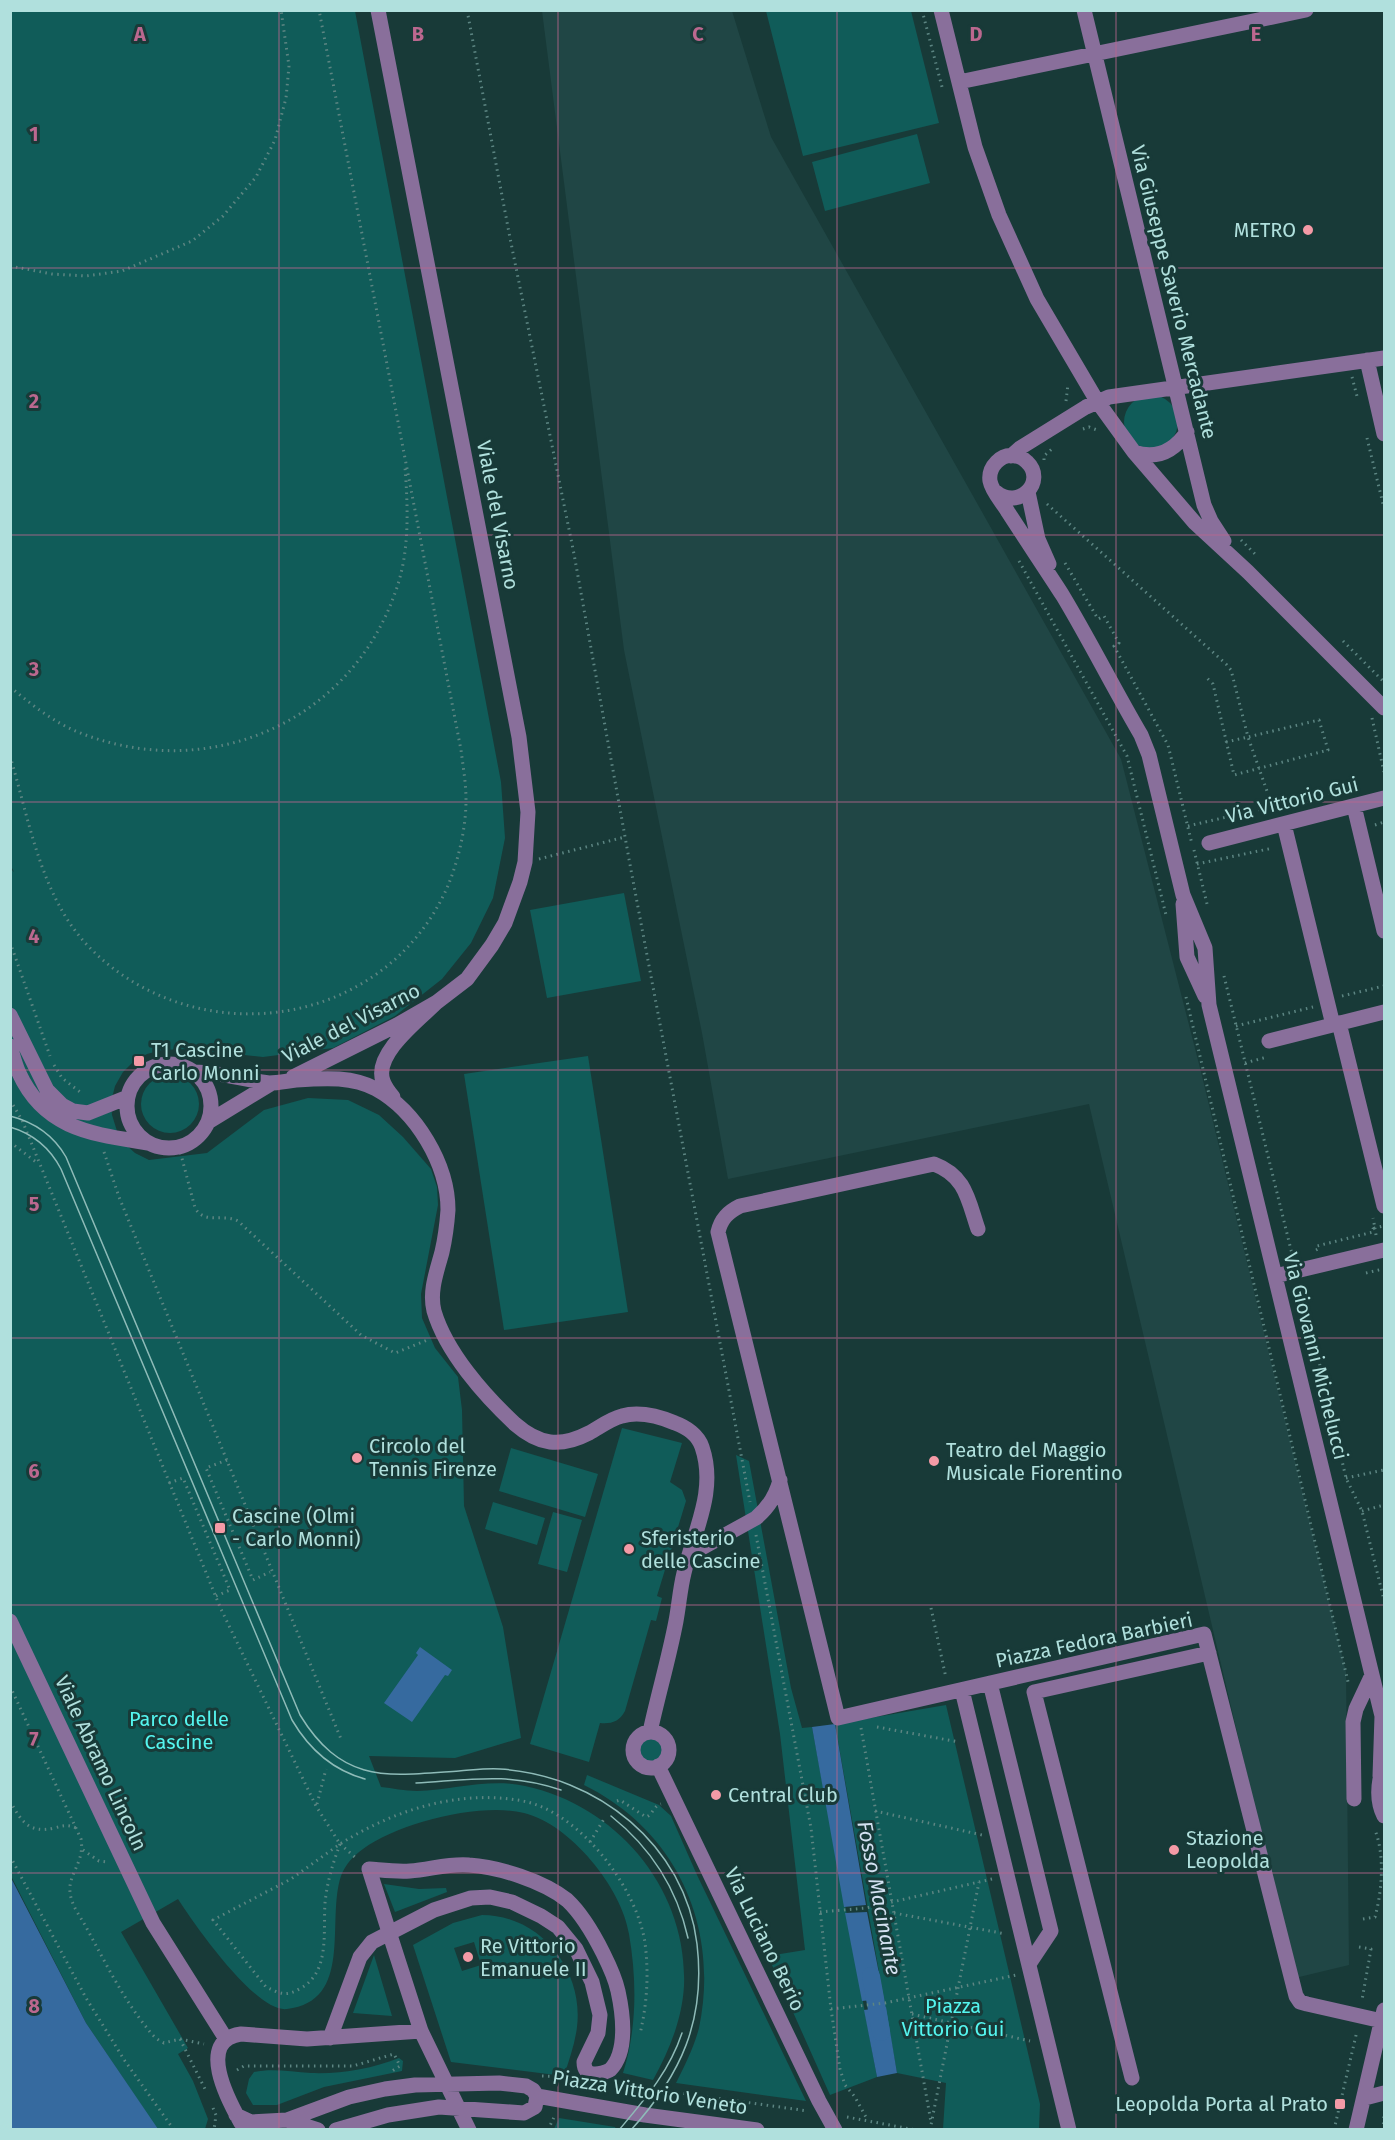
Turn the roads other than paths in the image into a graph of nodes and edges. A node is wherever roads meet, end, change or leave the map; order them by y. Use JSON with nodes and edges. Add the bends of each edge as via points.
{"nodes":[{"id":1,"x":378,"y":10,"type":"edge"},
{"id":2,"x":941,"y":10,"type":"edge"},
{"id":3,"x":1083,"y":10,"type":"edge"},
{"id":4,"x":1306,"y":10,"type":"edge"},
{"id":5,"x":1279,"y":13,"type":"edge"},
{"id":6,"x":1094,"y":54,"type":"junction"},
{"id":7,"x":959,"y":82,"type":"junction"},
{"id":8,"x":1384,"y":358,"type":"edge"},
{"id":9,"x":1367,"y":360,"type":"junction"},
{"id":10,"x":1175,"y":387,"type":"junction"},
{"id":11,"x":1097,"y":401,"type":"junction"},
{"id":12,"x":1187,"y":432,"type":"junction"},
{"id":13,"x":1046,"y":433,"type":"junction"},
{"id":14,"x":1384,"y":434,"type":"edge"},
{"id":15,"x":1134,"y":452,"type":"junction"},
{"id":16,"x":1011,"y":456,"type":"junction"},
{"id":17,"x":1037,"y":466,"type":"junction"},
{"id":18,"x":1029,"y":490,"type":"junction"},
{"id":19,"x":996,"y":492,"type":"junction"},
{"id":20,"x":1248,"y":572,"type":"junction"},
{"id":21,"x":1063,"y":597,"type":"junction"},
{"id":22,"x":1383,"y":706,"type":"edge"},
{"id":23,"x":1384,"y":798,"type":"edge"},
{"id":24,"x":1354,"y":806,"type":"junction"},
{"id":25,"x":1280,"y":825,"type":"junction"},
{"id":26,"x":1209,"y":843,"type":"dead end"},
{"id":27,"x":1384,"y":931,"type":"edge"},
{"id":28,"x":437,"y":1002,"type":"junction"},
{"id":29,"x":1384,"y":1012,"type":"edge"},
{"id":30,"x":10,"y":1015,"type":"edge"},
{"id":31,"x":1336,"y":1024,"type":"junction"},
{"id":32,"x":1269,"y":1041,"type":"dead end"},
{"id":33,"x":10,"y":1046,"type":"edge"},
{"id":34,"x":195,"y":1072,"type":"junction"},
{"id":35,"x":278,"y":1082,"type":"junction"},
{"id":36,"x":128,"y":1097,"type":"junction"},
{"id":37,"x":402,"y":1109,"type":"junction"},
{"id":38,"x":208,"y":1122,"type":"junction"},
{"id":39,"x":150,"y":1144,"type":"junction"},
{"id":40,"x":1384,"y":1206,"type":"edge"},
{"id":41,"x":978,"y":1229,"type":"dead end"},
{"id":42,"x":1384,"y":1250,"type":"edge"},
{"id":43,"x":1275,"y":1276,"type":"junction"},
{"id":44,"x":780,"y":1480,"type":"junction"},
{"id":45,"x":689,"y":1556,"type":"junction"},
{"id":46,"x":10,"y":1621,"type":"edge"},
{"id":47,"x":1209,"y":1653,"type":"junction"},
{"id":48,"x":1371,"y":1675,"type":"junction"},
{"id":49,"x":990,"y":1683,"type":"junction"},
{"id":50,"x":962,"y":1690,"type":"junction"},
{"id":51,"x":1384,"y":1718,"type":"edge"},
{"id":52,"x":650,"y":1732,"type":"junction"},
{"id":53,"x":658,"y":1766,"type":"junction"},
{"id":54,"x":1382,"y":1770,"type":"edge"},
{"id":55,"x":1354,"y":1799,"type":"dead end"},
{"id":56,"x":1378,"y":1819,"type":"edge"},
{"id":57,"x":389,"y":1932,"type":"junction"},
{"id":58,"x":1029,"y":1964,"type":"junction"},
{"id":59,"x":1383,"y":2015,"type":"edge"},
{"id":60,"x":421,"y":2031,"type":"junction"},
{"id":61,"x":330,"y":2038,"type":"junction"},
{"id":62,"x":226,"y":2039,"type":"junction"},
{"id":63,"x":1132,"y":2078,"type":"dead end"},
{"id":64,"x":447,"y":2084,"type":"junction"},
{"id":65,"x":1384,"y":2093,"type":"edge"},
{"id":66,"x":537,"y":2096,"type":"junction"},
{"id":67,"x":1365,"y":2098,"type":"junction"},
{"id":68,"x":458,"y":2108,"type":"junction"},
{"id":69,"x":287,"y":2120,"type":"junction"},
{"id":70,"x":235,"y":2122,"type":"edge"},
{"id":71,"x":1359,"y":2125,"type":"edge"},
{"id":72,"x":245,"y":2130,"type":"edge"},
{"id":73,"x":318,"y":2130,"type":"edge"},
{"id":74,"x":336,"y":2130,"type":"edge"},
{"id":75,"x":469,"y":2130,"type":"edge"},
{"id":76,"x":757,"y":2130,"type":"edge"},
{"id":77,"x":835,"y":2130,"type":"edge"},
{"id":78,"x":1069,"y":2130,"type":"edge"}],
"edges":[{"from":1,"to":28,"type":"street","name":"Viale del Visarno","via":[[519,737],[528,812],[525,862],[506,923],[467,979]]},
{"from":2,"to":7,"type":"street"},
{"from":3,"to":6,"type":"street","name":"Via Giuseppe Saverio Mercadante"},
{"from":4,"to":5,"type":"street"},
{"from":5,"to":6,"type":"street"},
{"from":6,"to":7,"type":"street"},
{"from":6,"to":10,"type":"street","name":"Via Giuseppe Saverio Mercadante"},
{"from":7,"to":11,"type":"street","via":[[980,165],[1010,241],[1037,299]]},
{"from":8,"to":9,"type":"street"},
{"from":9,"to":10,"type":"street"},
{"from":9,"to":14,"type":"street"},
{"from":10,"to":11,"type":"street"},
{"from":10,"to":12,"type":"street","name":"Via Giuseppe Saverio Mercadante"},
{"from":11,"to":13,"type":"street"},
{"from":11,"to":15,"type":"street"},
{"from":12,"to":15,"type":"street","via":[[1179,443],[1161,454]]},
{"from":12,"to":20,"type":"street","name":"Via Giuseppe Saverio Mercadante","via":[[1209,516]]},
{"from":13,"to":16,"type":"street"},
{"from":13,"to":17,"type":"street","via":[[1037,449]]},
{"from":15,"to":20,"type":"street","via":[[1195,523]]},
{"from":16,"to":17,"type":"street"},
{"from":16,"to":19,"type":"street","via":[[998,460],[991,471],[991,484]]},
{"from":17,"to":18,"type":"street"},
{"from":18,"to":19,"type":"street","via":[[1012,499]]},
{"from":18,"to":21,"type":"street","name":"Via Giovanni Michelucci","via":[[1038,539]]},
{"from":19,"to":21,"type":"street","name":"Via Giovanni Michelucci"},
{"from":20,"to":22,"type":"street"},
{"from":21,"to":43,"type":"street","name":"Via Giovanni Michelucci","via":[[1149,755],[1183,895],[1205,948],[1209,1005]]},
{"from":23,"to":24,"type":"street","name":"Via Vittorio Gui"},
{"from":24,"to":25,"type":"street","name":"Via Vittorio Gui"},
{"from":24,"to":27,"type":"street"},
{"from":25,"to":26,"type":"street","name":"Via Vittorio Gui"},
{"from":25,"to":31,"type":"street"},
{"from":28,"to":35,"type":"street","name":"Viale del Visarno"},
{"from":28,"to":37,"type":"street","name":"Viale del Visarno","via":[[395,1044],[382,1065],[382,1081]]},
{"from":29,"to":31,"type":"street"},
{"from":30,"to":36,"type":"street","via":[[47,1090],[62,1105],[88,1113]]},
{"from":31,"to":32,"type":"street"},
{"from":31,"to":40,"type":"street"},
{"from":33,"to":39,"type":"street","via":[[26,1085],[57,1118],[84,1132]]},
{"from":34,"to":35,"type":"street","name":"Viale del Visarno"},
{"from":34,"to":36,"type":"street","via":[[175,1064],[156,1065],[141,1074]]},
{"from":34,"to":38,"type":"street","via":[[211,1096]]},
{"from":35,"to":37,"type":"street","name":"Viale del Visarno","via":[[321,1078],[357,1082],[376,1089]]},
{"from":35,"to":38,"type":"street","name":"Viale del Visarno"},
{"from":36,"to":39,"type":"street","via":[[127,1108],[134,1129]]},
{"from":37,"to":45,"type":"street","name":"Viale del Visarno","via":[[430,1147],[445,1184],[448,1209],[433,1291],[434,1309],[449,1346],[504,1413],[534,1439],[549,1443],[580,1437],[611,1420],[637,1413],[679,1425],[698,1438],[707,1476],[705,1501]]},
{"from":38,"to":39,"type":"street","via":[[198,1137],[179,1147]]},
{"from":41,"to":44,"type":"street","via":[[956,1176],[933,1164],[751,1203],[724,1217],[718,1232]]},
{"from":42,"to":43,"type":"street"},
{"from":43,"to":48,"type":"street","name":"Via Giovanni Michelucci"},
{"from":44,"to":45,"type":"street","via":[[765,1510]]},
{"from":44,"to":50,"type":"street","name":"Piazza Fedora Barbieri","via":[[838,1718],[859,1719]]},
{"from":45,"to":52,"type":"street","name":"Viale del Visarno"},
{"from":46,"to":62,"type":"street","name":"Viale Abramo Lincoln","via":[[153,1923]]},
{"from":47,"to":49,"type":"street","name":"Piazza Fedora Barbieri","via":[[1204,1634]]},
{"from":47,"to":59,"type":"street","via":[[1296,1996],[1307,2004]]},
{"from":47,"to":63,"type":"street","name":"Piazza Fedora Barbieri","via":[[1034,1692]]},
{"from":48,"to":51,"type":"street","name":"Via Giovanni Michelucci"},
{"from":48,"to":55,"type":"street","via":[[1353,1722]]},
{"from":49,"to":50,"type":"street","name":"Piazza Fedora Barbieri"},
{"from":49,"to":58,"type":"street","via":[[1051,1931]]},
{"from":50,"to":58,"type":"street"},
{"from":51,"to":54,"type":"street","name":"Via Giovanni Michelucci"},
{"from":52,"to":53,"type":"street","via":[[662,1736],[668,1746],[667,1758]]},
{"from":52,"to":53,"type":"street","via":[[636,1739],[634,1755],[646,1767]]},
{"from":53,"to":77,"type":"street","name":"Via Luciano Berio"},
{"from":54,"to":56,"type":"street","name":"Via Giovanni Michelucci"},
{"from":57,"to":57,"type":"street","name":"Piazza Vittorio Veneto","via":[[434,1910],[471,1898],[512,1902],[541,1916],[572,1943],[597,1996],[600,2024],[584,2067],[592,2075],[615,2065],[622,2034],[618,1987],[583,1919],[552,1891],[517,1875],[475,1866],[410,1871],[369,1869]]},
{"from":57,"to":60,"type":"street"},
{"from":57,"to":61,"type":"street","name":"Piazza Vittorio Veneto","via":[[362,1953]]},
{"from":58,"to":78,"type":"street"},
{"from":59,"to":67,"type":"street"},
{"from":60,"to":61,"type":"street"},
{"from":60,"to":64,"type":"street"},
{"from":61,"to":62,"type":"street","via":[[241,2034]]},
{"from":62,"to":70,"type":"street","via":[[220,2047],[218,2067]]},
{"from":64,"to":66,"type":"street","name":"Piazza Vittorio Veneto","via":[[526,2086]]},
{"from":64,"to":68,"type":"street"},
{"from":64,"to":69,"type":"street","name":"Piazza Vittorio Veneto","via":[[399,2086],[362,2094]]},
{"from":65,"to":67,"type":"street"},
{"from":66,"to":68,"type":"street","name":"Piazza Vittorio Veneto","via":[[535,2107],[524,2113]]},
{"from":66,"to":76,"type":"street","name":"Piazza Vittorio Veneto"},
{"from":67,"to":71,"type":"street"},
{"from":68,"to":74,"type":"street","name":"Piazza Vittorio Veneto","via":[[398,2114]]},
{"from":68,"to":75,"type":"street"},
{"from":69,"to":70,"type":"street","name":"Piazza Vittorio Veneto"},
{"from":69,"to":73,"type":"street","name":"Piazza Vittorio Veneto"},
{"from":70,"to":72,"type":"street"}]}
